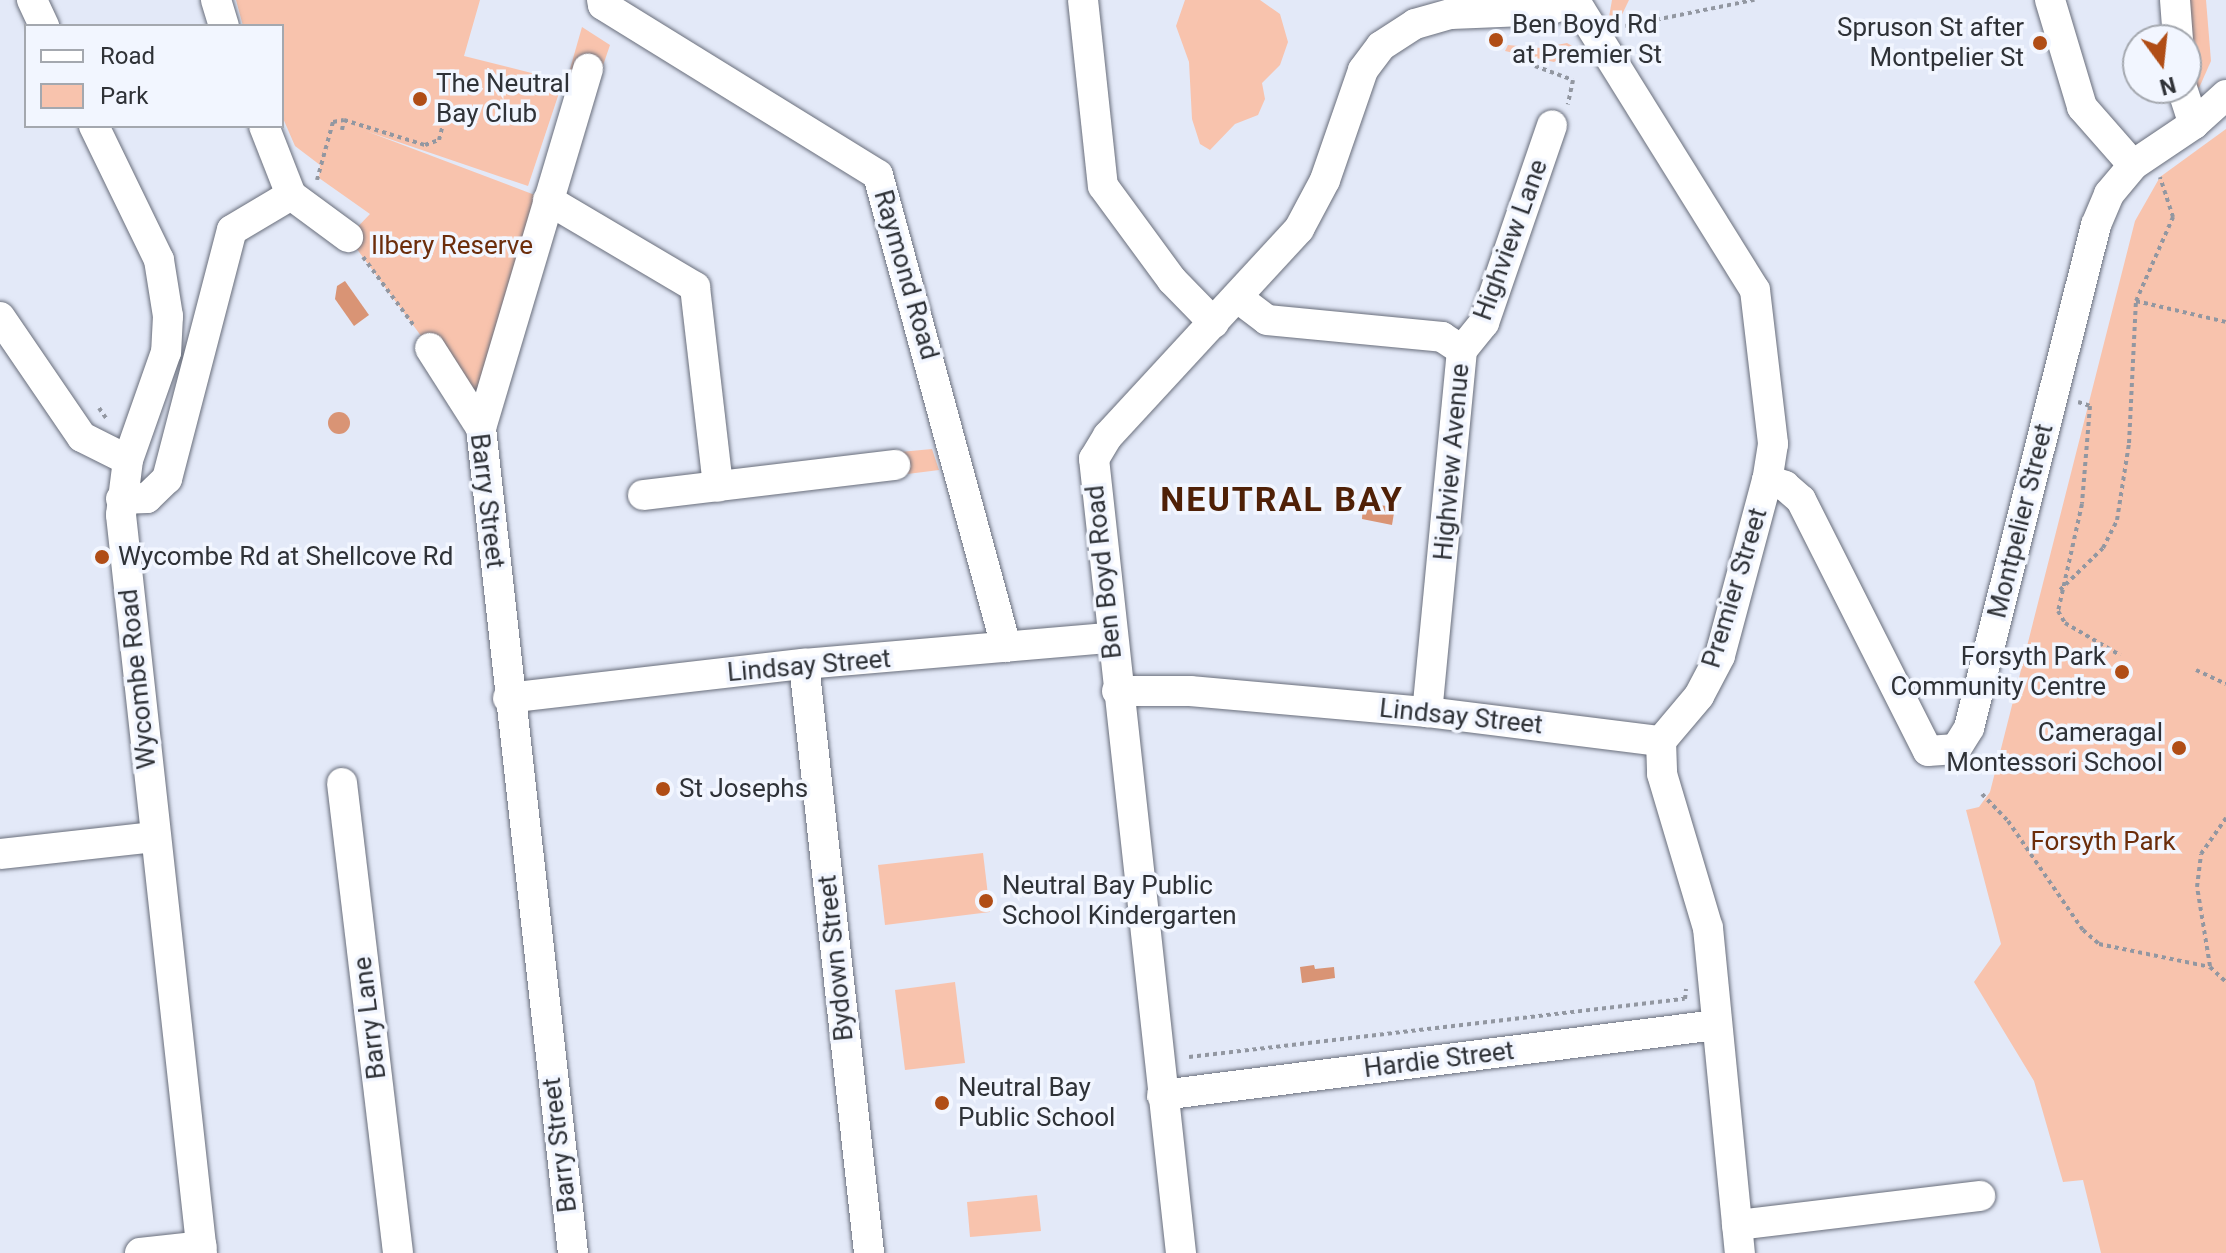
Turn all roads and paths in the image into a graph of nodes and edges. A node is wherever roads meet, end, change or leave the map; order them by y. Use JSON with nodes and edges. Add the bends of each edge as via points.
{"nodes":[{"id":1,"x":32,"y":0,"type":"edge"},
{"id":2,"x":216,"y":0,"type":"edge"},
{"id":3,"x":602,"y":0,"type":"edge"},
{"id":4,"x":1083,"y":0,"type":"edge"},
{"id":5,"x":1575,"y":0,"type":"edge"},
{"id":6,"x":1754,"y":0,"type":"edge"},
{"id":7,"x":2050,"y":0,"type":"edge"},
{"id":8,"x":2175,"y":0,"type":"edge"},
{"id":9,"x":43,"y":24,"type":"edge"},
{"id":10,"x":223,"y":24,"type":"edge"},
{"id":11,"x":2177,"y":24,"type":"edge"},
{"id":12,"x":1625,"y":26,"type":"dead end"},
{"id":13,"x":1535,"y":66,"type":"dead end"},
{"id":14,"x":588,"y":69,"type":"dead end"},
{"id":15,"x":1573,"y":80,"type":"dead end"},
{"id":16,"x":2226,"y":95,"type":"edge"},
{"id":17,"x":448,"y":103,"type":"dead end"},
{"id":18,"x":2187,"y":104,"type":"edge"},
{"id":19,"x":344,"y":120,"type":"junction"},
{"id":20,"x":2194,"y":124,"type":"junction"},
{"id":21,"x":1552,"y":125,"type":"dead end"},
{"id":22,"x":95,"y":128,"type":"edge"},
{"id":23,"x":265,"y":128,"type":"edge"},
{"id":24,"x":342,"y":130,"type":"dead end"},
{"id":25,"x":2139,"y":160,"type":"junction"},
{"id":26,"x":291,"y":195,"type":"junction"},
{"id":27,"x":548,"y":200,"type":"junction"},
{"id":28,"x":348,"y":237,"type":"joint"},
{"id":29,"x":1238,"y":298,"type":"junction"},
{"id":30,"x":2136,"y":301,"type":"junction"},
{"id":31,"x":0,"y":317,"type":"edge"},
{"id":32,"x":2226,"y":322,"type":"edge"},
{"id":33,"x":1214,"y":323,"type":"junction"},
{"id":34,"x":430,"y":348,"type":"joint"},
{"id":35,"x":1462,"y":350,"type":"junction"},
{"id":36,"x":2053,"y":395,"type":"junction"},
{"id":37,"x":99,"y":408,"type":"dead end"},
{"id":38,"x":106,"y":418,"type":"dead end"},
{"id":39,"x":481,"y":428,"type":"junction"},
{"id":40,"x":128,"y":460,"type":"junction"},
{"id":41,"x":895,"y":465,"type":"dead end"},
{"id":42,"x":1767,"y":480,"type":"junction"},
{"id":43,"x":718,"y":487,"type":"junction"},
{"id":44,"x":643,"y":495,"type":"dead end"},
{"id":45,"x":121,"y":499,"type":"junction"},
{"id":46,"x":2060,"y":590,"type":"junction"},
{"id":47,"x":1110,"y":638,"type":"junction"},
{"id":48,"x":1006,"y":647,"type":"junction"},
{"id":49,"x":2120,"y":655,"type":"dead end"},
{"id":50,"x":804,"y":664,"type":"junction"},
{"id":51,"x":2196,"y":670,"type":"dead end"},
{"id":52,"x":2226,"y":684,"type":"edge"},
{"id":53,"x":1117,"y":691,"type":"junction"},
{"id":54,"x":508,"y":698,"type":"junction"},
{"id":55,"x":1427,"y":712,"type":"junction"},
{"id":56,"x":1661,"y":741,"type":"junction"},
{"id":57,"x":342,"y":783,"type":"dead end"},
{"id":58,"x":1982,"y":794,"type":"dead end"},
{"id":59,"x":2226,"y":818,"type":"edge"},
{"id":60,"x":155,"y":837,"type":"junction"},
{"id":61,"x":0,"y":854,"type":"edge"},
{"id":62,"x":2210,"y":967,"type":"junction"},
{"id":63,"x":2226,"y":982,"type":"edge"},
{"id":64,"x":1686,"y":984,"type":"dead end"},
{"id":65,"x":1716,"y":1025,"type":"junction"},
{"id":66,"x":1189,"y":1057,"type":"dead end"},
{"id":67,"x":1162,"y":1095,"type":"junction"},
{"id":68,"x":1980,"y":1196,"type":"dead end"},
{"id":69,"x":1738,"y":1239,"type":"edge"},
{"id":70,"x":202,"y":1250,"type":"edge"},
{"id":71,"x":140,"y":1253,"type":"edge"},
{"id":72,"x":398,"y":1253,"type":"edge"},
{"id":73,"x":573,"y":1253,"type":"edge"},
{"id":74,"x":869,"y":1253,"type":"edge"},
{"id":75,"x":1181,"y":1253,"type":"edge"}],
"edges":[{"from":1,"to":9,"type":"street"},
{"from":2,"to":10,"type":"street"},
{"from":3,"to":48,"type":"street","name":"Raymond Road","via":[[878,175]]},
{"from":4,"to":33,"type":"street","via":[[1103,186],[1172,280]]},
{"from":5,"to":29,"type":"street","name":"Ben Boyd Road","via":[[1549,10],[1439,17],[1404,29],[1381,46],[1356,85],[1313,204],[1290,240]]},
{"from":5,"to":42,"type":"street","name":"Premier Street","via":[[1755,290],[1773,444]]},
{"from":6,"to":12,"type":"path"},
{"from":7,"to":25,"type":"street","via":[[2082,107]]},
{"from":8,"to":11,"type":"street"},
{"from":13,"to":15,"type":"path"},
{"from":14,"to":27,"type":"street"},
{"from":16,"to":20,"type":"street","name":"Montpelier Street"},
{"from":17,"to":19,"type":"path","via":[[439,140],[425,145]]},
{"from":18,"to":20,"type":"street"},
{"from":19,"to":24,"type":"path"},
{"from":19,"to":26,"type":"path","via":[[330,125],[316,183]]},
{"from":20,"to":25,"type":"street","name":"Montpelier Street"},
{"from":21,"to":35,"type":"street","name":"Highview Lane","via":[[1484,323]]},
{"from":22,"to":40,"type":"street","name":"Wycombe Road","via":[[146,230],[165,288],[166,352]]},
{"from":23,"to":26,"type":"street"},
{"from":25,"to":30,"type":"path","via":[[2164,184],[2173,217]]},
{"from":25,"to":36,"type":"street","name":"Montpelier Street","via":[[2109,194],[2096,225]]},
{"from":26,"to":28,"type":"street"},
{"from":26,"to":45,"type":"street","via":[[232,230],[167,479],[147,498]]},
{"from":27,"to":39,"type":"street"},
{"from":27,"to":43,"type":"street","via":[[695,287]]},
{"from":28,"to":34,"type":"path"},
{"from":29,"to":33,"type":"street","name":"Ben Boyd Road"},
{"from":29,"to":35,"type":"street","name":"Highview Avenue","via":[[1267,320],[1442,337]]},
{"from":30,"to":32,"type":"path"},
{"from":30,"to":46,"type":"path","via":[[2129,443],[2117,520],[2103,548]]},
{"from":31,"to":40,"type":"street","via":[[82,437]]},
{"from":33,"to":47,"type":"street","name":"Ben Boyd Road","via":[[1108,436],[1094,459]]},
{"from":34,"to":39,"type":"street","name":"Barry Street"},
{"from":35,"to":55,"type":"street","name":"Highview Avenue"},
{"from":36,"to":42,"type":"street","name":"Montpelier Street","via":[[1969,728],[1963,743],[1949,753],[1928,751],[1801,500]]},
{"from":36,"to":46,"type":"path","via":[[2090,406],[2082,504]]},
{"from":37,"to":38,"type":"path"},
{"from":39,"to":54,"type":"street","name":"Barry Street"},
{"from":40,"to":45,"type":"street","name":"Wycombe Road"},
{"from":41,"to":43,"type":"street"},
{"from":42,"to":56,"type":"street","name":"Premier Street","via":[[1720,656],[1699,696]]},
{"from":43,"to":44,"type":"street"},
{"from":45,"to":60,"type":"street","name":"Wycombe Road"},
{"from":46,"to":49,"type":"path","via":[[2058,611],[2065,623]]},
{"from":47,"to":48,"type":"street","name":"Lindsay Street"},
{"from":47,"to":53,"type":"street","name":"Ben Boyd Road"},
{"from":48,"to":50,"type":"street","name":"Lindsay Street"},
{"from":50,"to":54,"type":"street","name":"Lindsay Street"},
{"from":50,"to":74,"type":"street","name":"Bydown Street"},
{"from":51,"to":52,"type":"path"},
{"from":53,"to":55,"type":"street","name":"Lindsay Street","via":[[1190,691]]},
{"from":53,"to":67,"type":"street","name":"Ben Boyd Road"},
{"from":54,"to":73,"type":"street","name":"Barry Street"},
{"from":55,"to":56,"type":"street","name":"Lindsay Street"},
{"from":56,"to":65,"type":"street","via":[[1662,774],[1708,928]]},
{"from":57,"to":72,"type":"street","name":"Barry Lane"},
{"from":58,"to":62,"type":"path","via":[[2008,821],[2083,930],[2099,944]]},
{"from":59,"to":62,"type":"path","via":[[2201,854],[2197,887]]},
{"from":60,"to":61,"type":"street"},
{"from":60,"to":70,"type":"street","name":"Wycombe Road"},
{"from":62,"to":63,"type":"path"},
{"from":64,"to":66,"type":"path","via":[[1685,999]]},
{"from":65,"to":67,"type":"street","name":"Hardie Street"},
{"from":65,"to":69,"type":"street"},
{"from":67,"to":75,"type":"street","name":"Ben Boyd Road"},
{"from":68,"to":69,"type":"street"},
{"from":70,"to":71,"type":"street"}]}
